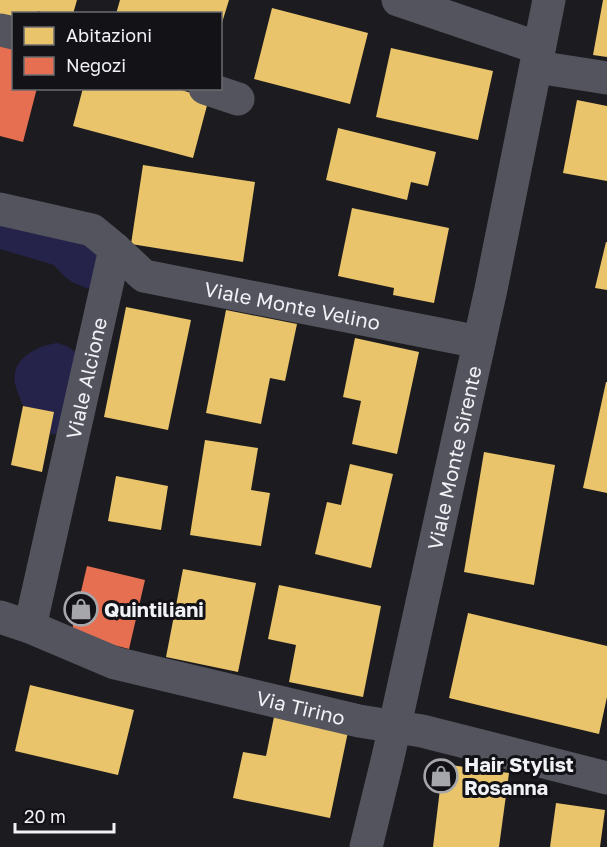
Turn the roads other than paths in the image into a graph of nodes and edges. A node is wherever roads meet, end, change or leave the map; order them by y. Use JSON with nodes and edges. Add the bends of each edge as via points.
{"nodes":[{"id":1,"x":398,"y":0,"type":"edge"},
{"id":2,"x":549,"y":0,"type":"edge"},
{"id":3,"x":538,"y":57,"type":"junction"},
{"id":4,"x":607,"y":78,"type":"edge"},
{"id":5,"x":211,"y":90,"type":"edge"},
{"id":6,"x":238,"y":99,"type":"dead end"},
{"id":7,"x":0,"y":209,"type":"edge"},
{"id":8,"x":115,"y":249,"type":"junction"},
{"id":9,"x":479,"y":342,"type":"junction"},
{"id":10,"x":15,"y":622,"type":"edge"},
{"id":11,"x":394,"y":726,"type":"junction"},
{"id":12,"x":607,"y":778,"type":"edge"},
{"id":13,"x":366,"y":847,"type":"edge"}],
"edges":[{"from":1,"to":3,"type":"street","via":[[473,24]]},
{"from":2,"to":3,"type":"street","name":"Viale Monte Sirente"},
{"from":3,"to":4,"type":"street"},
{"from":3,"to":9,"type":"street","name":"Viale Monte Sirente"},
{"from":5,"to":6,"type":"street"},
{"from":7,"to":8,"type":"street","via":[[92,230]]},
{"from":8,"to":9,"type":"street","name":"Viale Monte Velino","via":[[144,276]]},
{"from":8,"to":10,"type":"street","name":"Viale Alcione"},
{"from":9,"to":11,"type":"street","name":"Viale Monte Sirente"},
{"from":10,"to":11,"type":"street","name":"Via Tirino","via":[[115,663]]},
{"from":11,"to":12,"type":"street","name":"Via Tirino"},
{"from":11,"to":13,"type":"street","name":"Viale Monte Sirente"}]}
